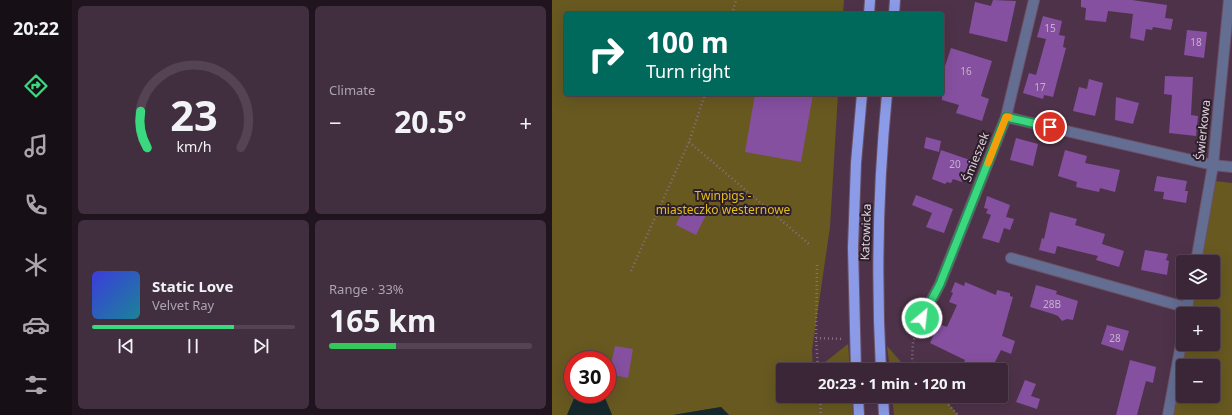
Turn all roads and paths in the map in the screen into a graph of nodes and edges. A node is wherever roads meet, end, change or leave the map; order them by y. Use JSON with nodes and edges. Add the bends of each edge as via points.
{"nodes":[{"id":1,"x":736,"y":0,"type":"edge"},
{"id":2,"x":870,"y":0,"type":"edge"},
{"id":3,"x":895,"y":0,"type":"edge"},
{"id":4,"x":1034,"y":0,"type":"edge"},
{"id":5,"x":1229,"y":0,"type":"edge"},
{"id":6,"x":733,"y":12,"type":"edge"},
{"id":7,"x":869,"y":12,"type":"edge"},
{"id":8,"x":894,"y":12,"type":"edge"},
{"id":9,"x":704,"y":96,"type":"edge"},
{"id":10,"x":862,"y":96,"type":"edge"},
{"id":11,"x":887,"y":96,"type":"edge"},
{"id":12,"x":1006,"y":117,"type":"junction"},
{"id":13,"x":689,"y":142,"type":"junction"},
{"id":14,"x":1213,"y":165,"type":"junction"},
{"id":15,"x":1232,"y":167,"type":"edge"},
{"id":16,"x":809,"y":244,"type":"dead end"},
{"id":17,"x":1197,"y":255,"type":"edge"},
{"id":18,"x":1011,"y":258,"type":"dead end"},
{"id":19,"x":817,"y":265,"type":"dead end"},
{"id":20,"x":631,"y":271,"type":"dead end"},
{"id":21,"x":1176,"y":308,"type":"edge"},
{"id":22,"x":922,"y":318,"type":"joint"},
{"id":23,"x":816,"y":338,"type":"junction"},
{"id":24,"x":855,"y":340,"type":"junction"},
{"id":25,"x":1180,"y":351,"type":"edge"},
{"id":26,"x":818,"y":363,"type":"edge"},
{"id":27,"x":856,"y":363,"type":"edge"},
{"id":28,"x":881,"y":363,"type":"edge"},
{"id":29,"x":913,"y":363,"type":"edge"},
{"id":30,"x":821,"y":403,"type":"edge"},
{"id":31,"x":858,"y":403,"type":"edge"},
{"id":32,"x":883,"y":403,"type":"edge"},
{"id":33,"x":947,"y":403,"type":"edge"},
{"id":34,"x":822,"y":415,"type":"edge"},
{"id":35,"x":859,"y":415,"type":"edge"},
{"id":36,"x":884,"y":415,"type":"edge"},
{"id":37,"x":958,"y":415,"type":"edge"},
{"id":38,"x":1168,"y":415,"type":"edge"}],
"edges":[{"from":1,"to":6,"type":"path"},
{"from":2,"to":7,"type":"main road"},
{"from":3,"to":8,"type":"main road"},
{"from":4,"to":12,"type":"street","name":"Śmieszek"},
{"from":5,"to":14,"type":"street","name":"Świerkowa"},
{"from":9,"to":13,"type":"path"},
{"from":10,"to":24,"type":"main road","name":"Katowicka","via":[[853,240]]},
{"from":11,"to":28,"type":"main road","name":"Katowicka","via":[[878,260]]},
{"from":12,"to":14,"type":"street"},
{"from":12,"to":22,"type":"street","name":"Śmieszek","via":[[940,284]]},
{"from":13,"to":16,"type":"path"},
{"from":13,"to":20,"type":"path"},
{"from":14,"to":15,"type":"street"},
{"from":14,"to":17,"type":"street","name":"Świerkowa"},
{"from":18,"to":21,"type":"street"},
{"from":19,"to":23,"type":"path"},
{"from":22,"to":29,"type":"path","via":[[913,342]]},
{"from":23,"to":24,"type":"path"},
{"from":23,"to":26,"type":"path"},
{"from":24,"to":27,"type":"main road","name":"Katowicka"},
{"from":25,"to":38,"type":"street"},
{"from":30,"to":34,"type":"path"},
{"from":31,"to":35,"type":"main road"},
{"from":32,"to":36,"type":"main road"},
{"from":33,"to":37,"type":"path"}]}
